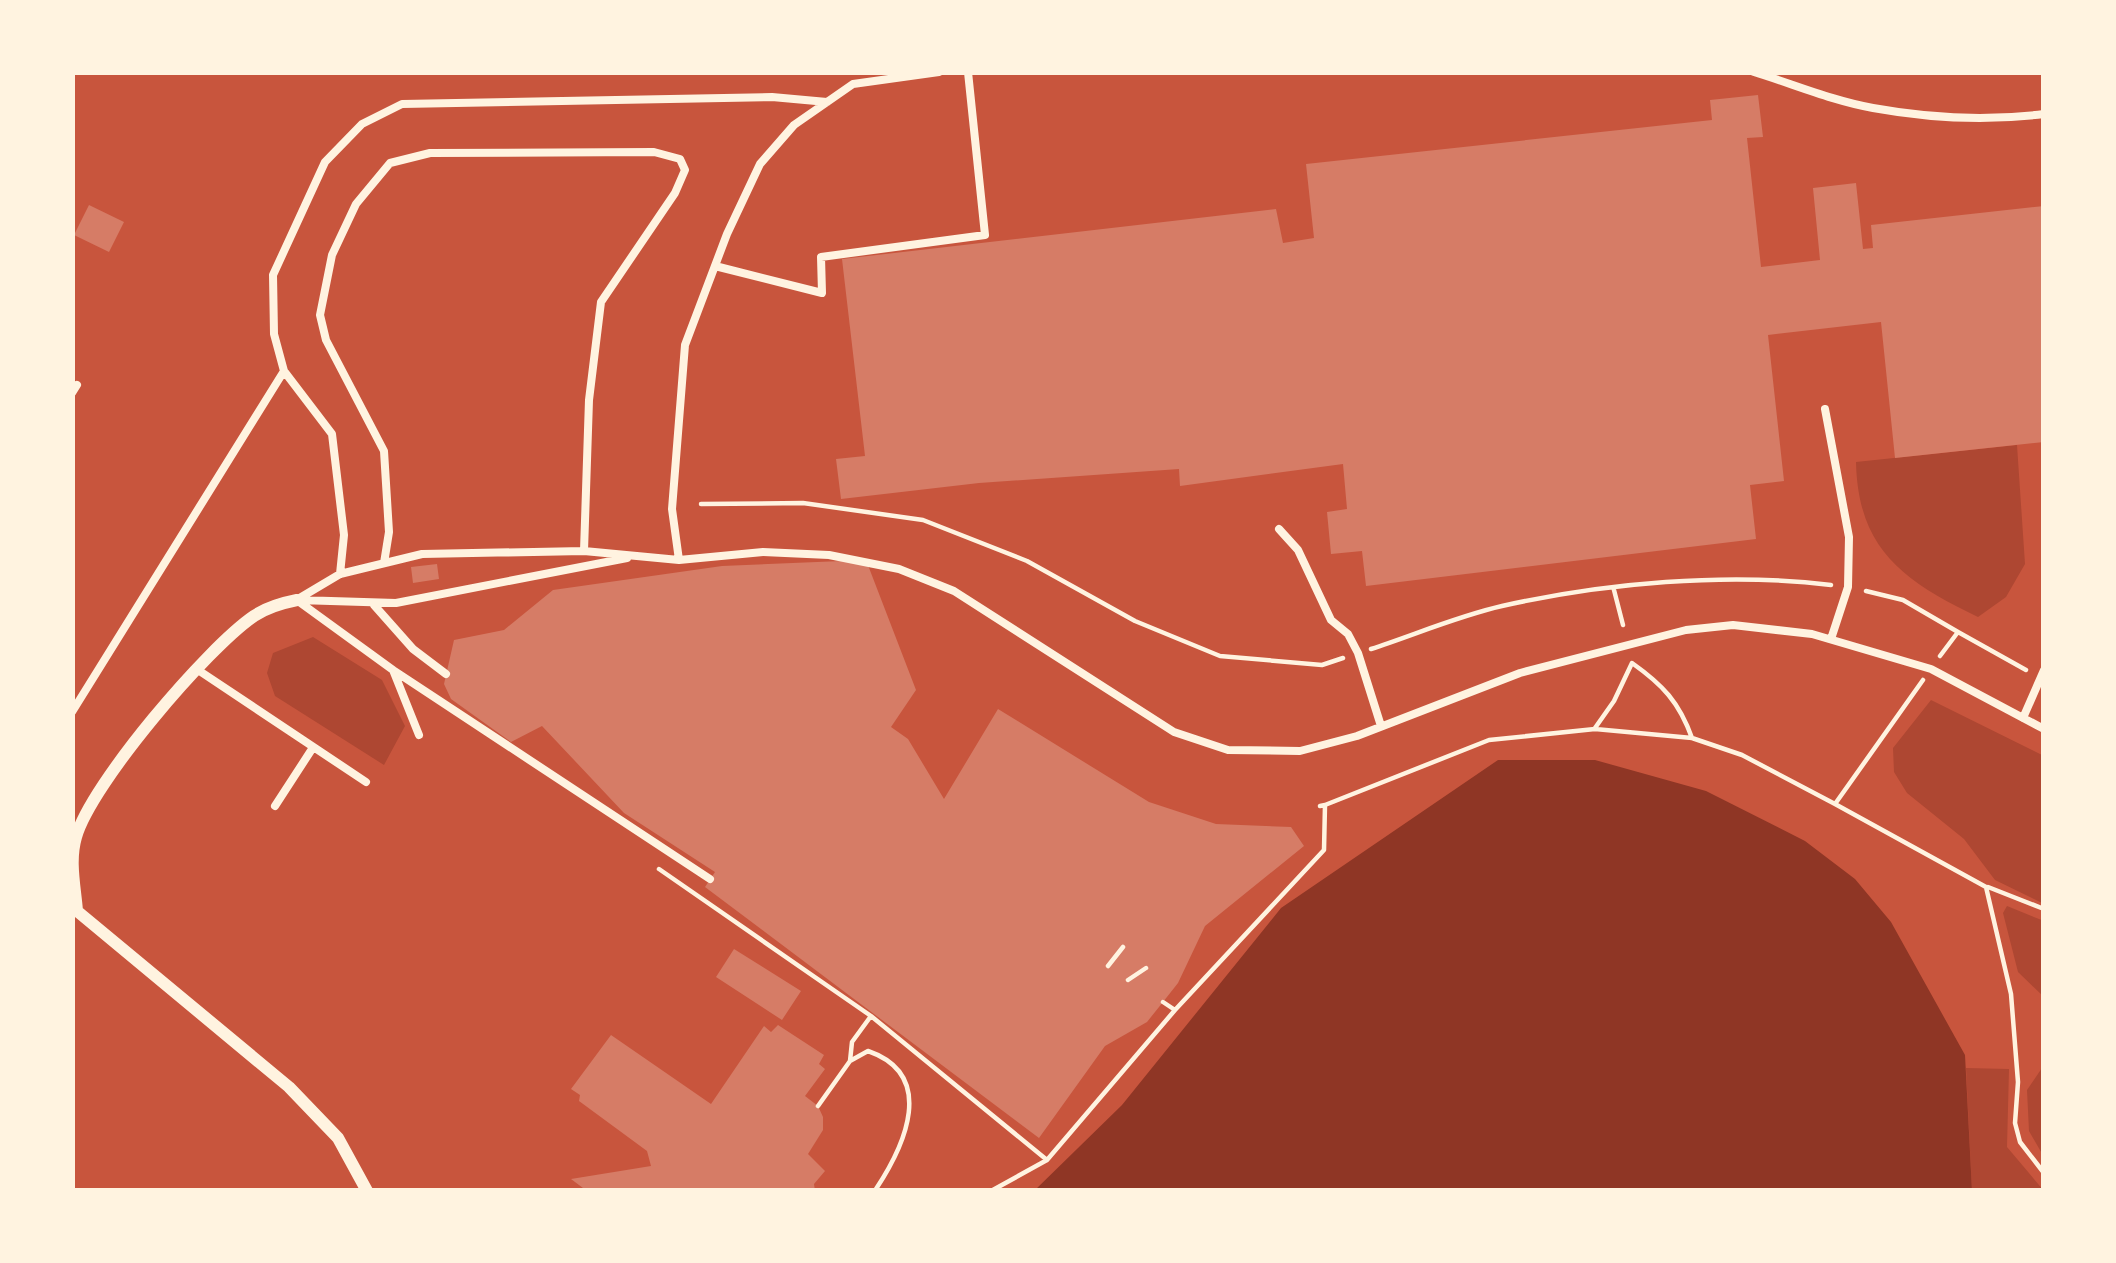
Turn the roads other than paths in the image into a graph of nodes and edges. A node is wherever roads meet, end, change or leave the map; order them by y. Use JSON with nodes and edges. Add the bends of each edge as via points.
{"nodes":[{"id":1,"x":939,"y":72,"type":"edge"},
{"id":2,"x":968,"y":72,"type":"edge"},
{"id":3,"x":1754,"y":72,"type":"edge"},
{"id":4,"x":827,"y":102,"type":"junction"},
{"id":5,"x":2044,"y":114,"type":"edge"},
{"id":6,"x":715,"y":266,"type":"junction"},
{"id":7,"x":284,"y":370,"type":"junction"},
{"id":8,"x":1825,"y":409,"type":"dead end"},
{"id":9,"x":1279,"y":530,"type":"dead end"},
{"id":10,"x":584,"y":551,"type":"junction"},
{"id":11,"x":638,"y":556,"type":"junction"},
{"id":12,"x":679,"y":560,"type":"junction"},
{"id":13,"x":384,"y":563,"type":"junction"},
{"id":14,"x":340,"y":574,"type":"junction"},
{"id":15,"x":297,"y":600,"type":"junction"},
{"id":16,"x":373,"y":604,"type":"junction"},
{"id":17,"x":1831,"y":639,"type":"junction"},
{"id":18,"x":196,"y":668,"type":"junction"},
{"id":19,"x":394,"y":670,"type":"junction"},
{"id":20,"x":2043,"y":672,"type":"edge"},
{"id":21,"x":446,"y":674,"type":"dead end"},
{"id":22,"x":72,"y":712,"type":"edge"},
{"id":23,"x":2023,"y":718,"type":"junction"},
{"id":24,"x":1382,"y":726,"type":"junction"},
{"id":25,"x":2044,"y":729,"type":"edge"},
{"id":26,"x":419,"y":735,"type":"dead end"},
{"id":27,"x":312,"y":749,"type":"junction"},
{"id":28,"x":366,"y":782,"type":"dead end"},
{"id":29,"x":275,"y":806,"type":"dead end"},
{"id":30,"x":710,"y":879,"type":"dead end"},
{"id":31,"x":74,"y":908,"type":"edge"},
{"id":32,"x":367,"y":1191,"type":"edge"}],
"edges":[{"from":1,"to":4,"type":"lane","via":[[853,84]]},
{"from":2,"to":6,"type":"lane","via":[[985,235],[820,257],[822,293]]},
{"from":3,"to":5,"type":"lane","via":[[1870,108]]},
{"from":4,"to":6,"type":"lane","via":[[760,164]]},
{"from":4,"to":7,"type":"lane","via":[[402,104],[362,124],[325,162],[273,275]]},
{"from":6,"to":12,"type":"lane","via":[[685,345],[672,509]]},
{"from":7,"to":14,"type":"lane","via":[[332,434],[344,535]]},
{"from":7,"to":22,"type":"lane"},
{"from":8,"to":17,"type":"lane","via":[[1850,537],[1848,587]]},
{"from":9,"to":24,"type":"lane","via":[[1358,653]]},
{"from":10,"to":11,"type":"lane"},
{"from":10,"to":13,"type":"lane","via":[[422,554]]},
{"from":10,"to":13,"type":"lane","via":[[602,302],[685,170],[680,159],[654,152],[430,153],[390,163],[356,204],[332,255],[320,315],[384,451]]},
{"from":11,"to":12,"type":"lane"},
{"from":11,"to":16,"type":"lane"},
{"from":12,"to":24,"type":"lane","via":[[763,552],[899,569],[1008,622],[1174,732],[1228,750],[1300,751]]},
{"from":13,"to":14,"type":"lane"},
{"from":14,"to":15,"type":"lane"},
{"from":15,"to":16,"type":"lane"},
{"from":15,"to":18,"type":"street","via":[[254,616]]},
{"from":15,"to":19,"type":"lane"},
{"from":16,"to":21,"type":"lane"},
{"from":17,"to":23,"type":"lane","via":[[1931,669]]},
{"from":17,"to":24,"type":"lane","via":[[1783,628],[1686,630],[1520,673]]},
{"from":18,"to":27,"type":"lane"},
{"from":18,"to":31,"type":"street","via":[[80,826]]},
{"from":19,"to":26,"type":"lane"},
{"from":19,"to":30,"type":"lane"},
{"from":20,"to":23,"type":"lane"},
{"from":23,"to":25,"type":"lane"},
{"from":27,"to":28,"type":"lane"},
{"from":27,"to":29,"type":"lane"},
{"from":31,"to":32,"type":"street","via":[[289,1087],[338,1138]]}]}
